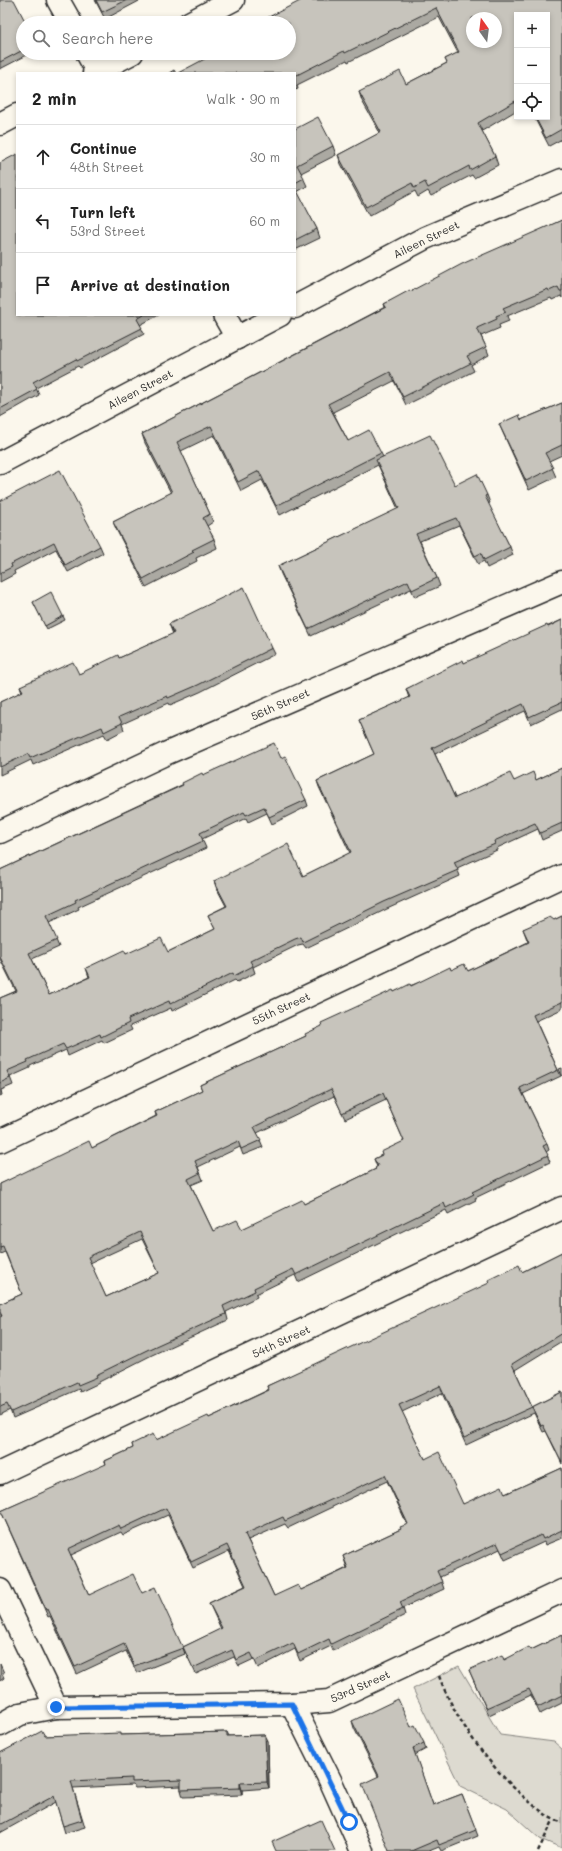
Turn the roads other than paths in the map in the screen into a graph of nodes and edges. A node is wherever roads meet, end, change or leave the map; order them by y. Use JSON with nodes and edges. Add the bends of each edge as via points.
{"nodes":[{"id":1,"x":58,"y":0,"type":"edge"},
{"id":2,"x":233,"y":0,"type":"edge"},
{"id":3,"x":66,"y":16,"type":"edge"},
{"id":4,"x":202,"y":16,"type":"edge"},
{"id":5,"x":114,"y":60,"type":"edge"},
{"id":6,"x":94,"y":68,"type":"edge"},
{"id":7,"x":16,"y":115,"type":"edge"},
{"id":8,"x":0,"y":124,"type":"edge"},
{"id":9,"x":562,"y":180,"type":"edge"},
{"id":10,"x":296,"y":306,"type":"edge"},
{"id":11,"x":225,"y":316,"type":"edge"},
{"id":12,"x":278,"y":316,"type":"edge"},
{"id":13,"x":236,"y":338,"type":"junction"},
{"id":14,"x":0,"y":463,"type":"edge"},
{"id":15,"x":562,"y":582,"type":"edge"},
{"id":16,"x":0,"y":832,"type":"edge"},
{"id":17,"x":562,"y":876,"type":"edge"},
{"id":18,"x":0,"y":1141,"type":"edge"},
{"id":19,"x":562,"y":1208,"type":"edge"},
{"id":20,"x":0,"y":1473,"type":"edge"},
{"id":21,"x":0,"y":1590,"type":"edge"},
{"id":22,"x":562,"y":1591,"type":"edge"},
{"id":23,"x":292,"y":1704,"type":"junction"},
{"id":24,"x":56,"y":1707,"type":"junction"},
{"id":25,"x":0,"y":1725,"type":"edge"},
{"id":26,"x":362,"y":1851,"type":"edge"}],
"edges":[{"from":1,"to":3,"type":"street"},
{"from":2,"to":4,"type":"street"},
{"from":5,"to":6,"type":"street"},
{"from":7,"to":8,"type":"street"},
{"from":9,"to":10,"type":"street","name":"Aileen Street","via":[[425,238]]},
{"from":11,"to":13,"type":"street"},
{"from":12,"to":13,"type":"street","name":"Aileen Street"},
{"from":13,"to":14,"type":"street","name":"Aileen Street"},
{"from":15,"to":16,"type":"street","name":"56th Street","via":[[165,754]]},
{"from":17,"to":18,"type":"street","name":"55th Street"},
{"from":19,"to":20,"type":"street","name":"54th Street"},
{"from":21,"to":24,"type":"street"},
{"from":22,"to":23,"type":"street","name":"53rd Street","via":[[328,1701]]},
{"from":23,"to":24,"type":"street","name":"53rd Street"},
{"from":23,"to":26,"type":"street"},
{"from":24,"to":25,"type":"street","name":"53rd Street","via":[[20,1714]]}]}
